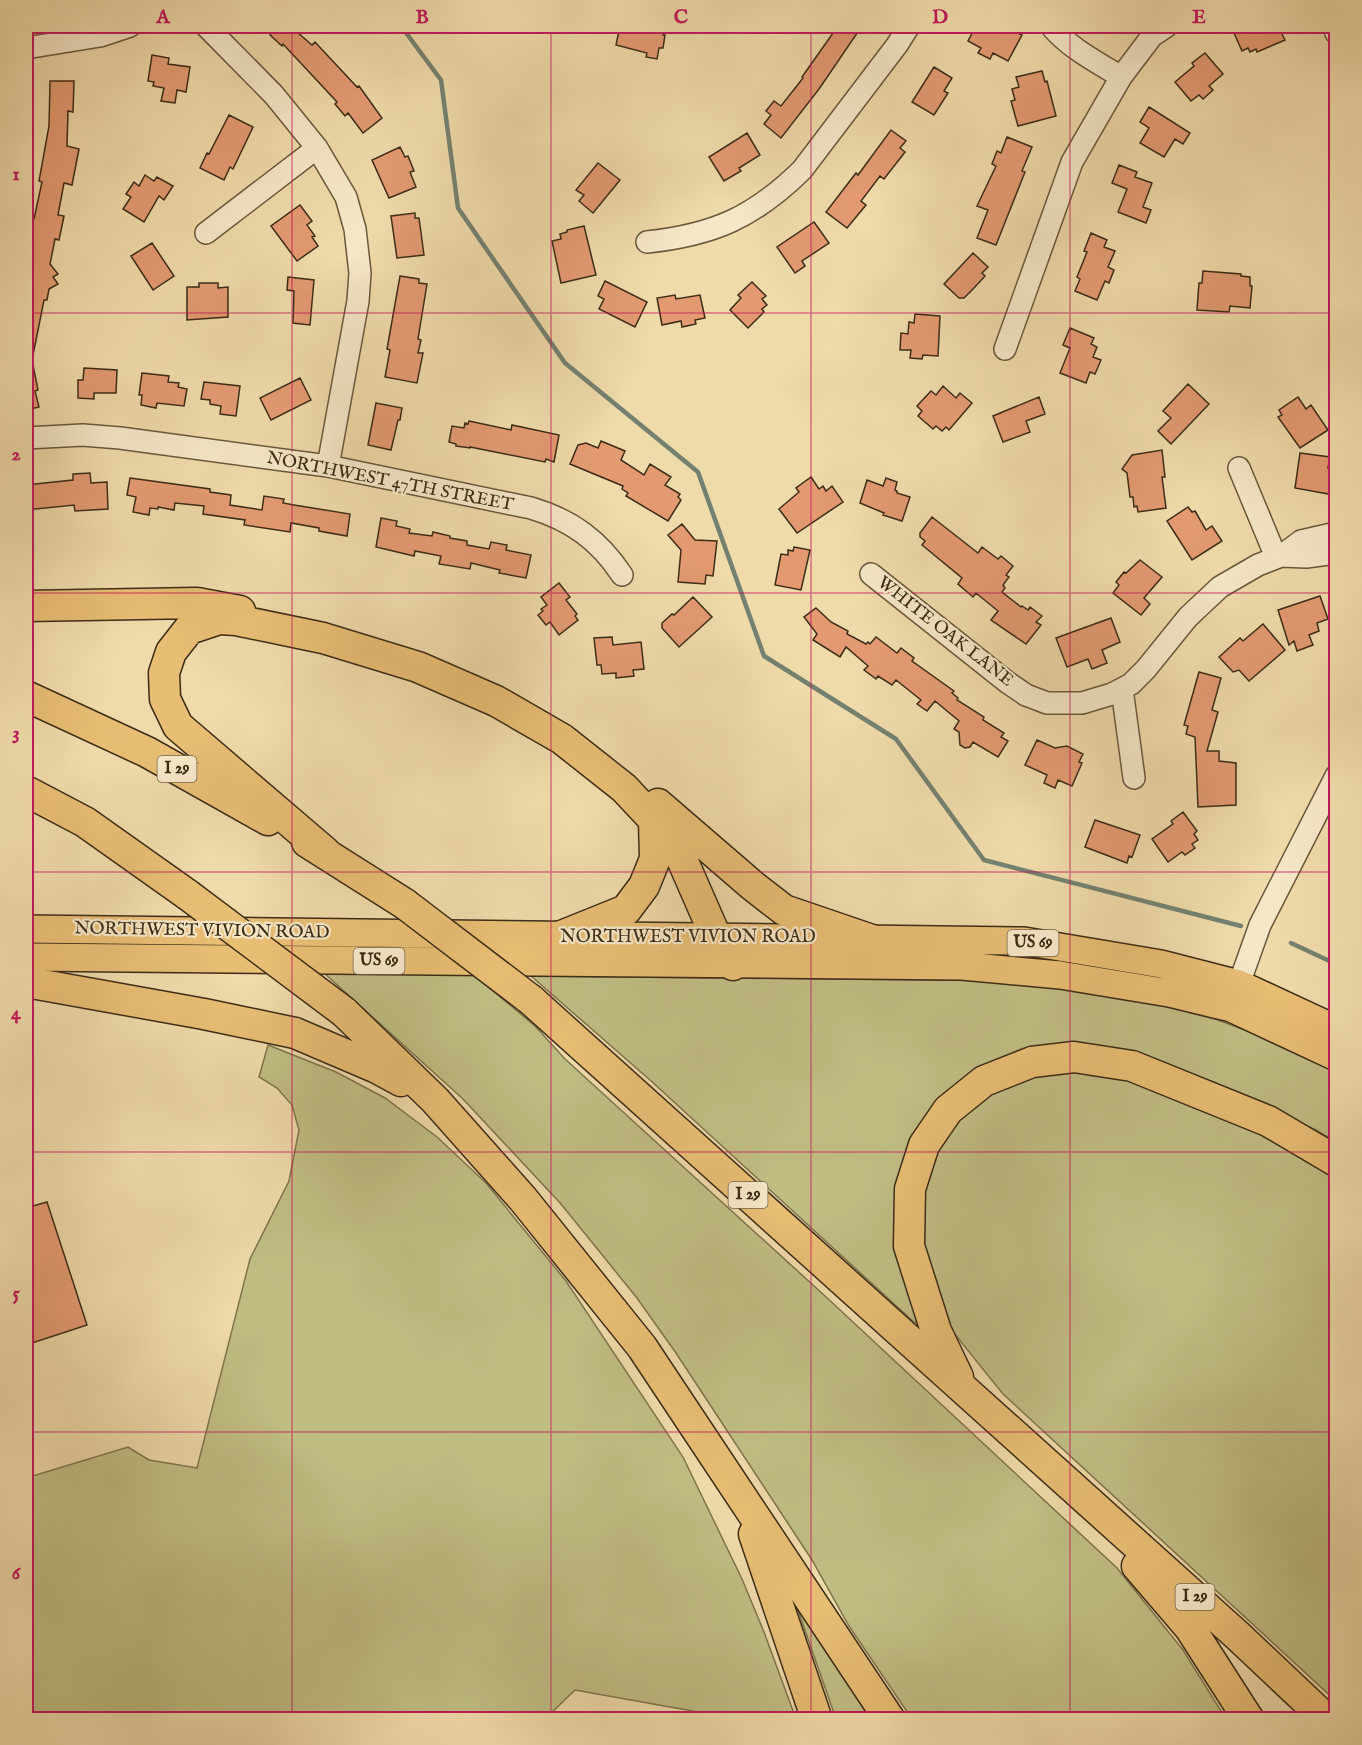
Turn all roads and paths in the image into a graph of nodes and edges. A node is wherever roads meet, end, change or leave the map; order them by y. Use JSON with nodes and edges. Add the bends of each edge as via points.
{"nodes":[{"id":1,"x":130,"y":26,"type":"edge"},
{"id":2,"x":206,"y":26,"type":"edge"},
{"id":3,"x":909,"y":26,"type":"edge"},
{"id":4,"x":1051,"y":26,"type":"edge"},
{"id":5,"x":1167,"y":26,"type":"edge"},
{"id":6,"x":1334,"y":26,"type":"edge"},
{"id":7,"x":1336,"y":33,"type":"edge"},
{"id":8,"x":26,"y":48,"type":"edge"},
{"id":9,"x":1121,"y":77,"type":"junction"},
{"id":10,"x":317,"y":148,"type":"junction"},
{"id":11,"x":206,"y":233,"type":"dead end"},
{"id":12,"x":647,"y":243,"type":"dead end"},
{"id":13,"x":1005,"y":350,"type":"dead end"},
{"id":14,"x":26,"y":438,"type":"edge"},
{"id":15,"x":328,"y":466,"type":"junction"},
{"id":16,"x":1239,"y":468,"type":"dead end"},
{"id":17,"x":1336,"y":533,"type":"edge"},
{"id":18,"x":1336,"y":553,"type":"edge"},
{"id":19,"x":1279,"y":557,"type":"junction"},
{"id":20,"x":871,"y":574,"type":"dead end"},
{"id":21,"x":622,"y":575,"type":"dead end"},
{"id":22,"x":26,"y":606,"type":"edge"},
{"id":23,"x":1122,"y":689,"type":"junction"},
{"id":24,"x":26,"y":696,"type":"edge"},
{"id":25,"x":1336,"y":776,"type":"edge"},
{"id":26,"x":1134,"y":778,"type":"dead end"},
{"id":27,"x":26,"y":790,"type":"edge"},
{"id":28,"x":654,"y":820,"type":"junction"},
{"id":29,"x":325,"y":852,"type":"junction"},
{"id":30,"x":26,"y":929,"type":"edge"},
{"id":31,"x":559,"y":937,"type":"junction"},
{"id":32,"x":716,"y":937,"type":"junction"},
{"id":33,"x":869,"y":939,"type":"junction"},
{"id":34,"x":26,"y":957,"type":"edge"},
{"id":35,"x":732,"y":965,"type":"junction"},
{"id":36,"x":26,"y":982,"type":"edge"},
{"id":37,"x":1235,"y":996,"type":"junction"},
{"id":38,"x":1336,"y":1029,"type":"edge"},
{"id":39,"x":1336,"y":1057,"type":"edge"},
{"id":40,"x":435,"y":1100,"type":"junction"},
{"id":41,"x":1336,"y":1161,"type":"edge"},
{"id":42,"x":965,"y":1390,"type":"junction"},
{"id":43,"x":1062,"y":1477,"type":"junction"},
{"id":44,"x":742,"y":1497,"type":"junction"},
{"id":45,"x":818,"y":1719,"type":"edge"},
{"id":46,"x":890,"y":1719,"type":"edge"},
{"id":47,"x":1249,"y":1719,"type":"edge"},
{"id":48,"x":1327,"y":1719,"type":"edge"}],
"edges":[{"from":1,"to":8,"type":"street","via":[[99,36]]},
{"from":2,"to":10,"type":"street","via":[[274,95]]},
{"from":3,"to":12,"type":"street","via":[[802,170],[784,188],[725,225],[681,239]]},
{"from":4,"to":9,"type":"street","via":[[1062,38]]},
{"from":5,"to":9,"type":"street","via":[[1152,36]]},
{"from":6,"to":7,"type":"street"},
{"from":9,"to":13,"type":"street","via":[[1072,162]]},
{"from":10,"to":11,"type":"street"},
{"from":10,"to":15,"type":"street","via":[[346,197],[355,229],[360,273]]},
{"from":14,"to":15,"type":"street","name":"NORTHWEST 47TH STREET","via":[[120,438]]},
{"from":15,"to":21,"type":"street","name":"NORTHWEST 47TH STREET","via":[[549,514],[584,532]]},
{"from":16,"to":19,"type":"street"},
{"from":17,"to":19,"type":"street","name":"WHITE OAK LANE","via":[[1301,541]]},
{"from":18,"to":19,"type":"street","name":"WHITE OAK LANE"},
{"from":19,"to":23,"type":"street","name":"WHITE OAK LANE","via":[[1238,575],[1204,601],[1146,669]]},
{"from":20,"to":23,"type":"street","name":"WHITE OAK LANE","via":[[1026,695],[1047,703],[1082,703]]},
{"from":22,"to":33,"type":"highway","via":[[198,603],[291,620],[378,642],[536,709],[577,734],[784,910]]},
{"from":23,"to":26,"type":"street"},
{"from":24,"to":29,"type":"highway","number":"I 29","via":[[147,752]]},
{"from":25,"to":37,"type":"street","via":[[1260,925]]},
{"from":27,"to":40,"type":"highway","bridge":true,"via":[[85,822],[344,1012]]},
{"from":28,"to":29,"type":"highway","via":[[624,788],[562,739],[496,700],[418,668],[323,638],[236,620],[219,619],[189,629],[171,652],[164,673],[165,699],[178,726]]},
{"from":28,"to":31,"type":"highway","via":[[655,859],[644,886],[626,910]]},
{"from":28,"to":32,"type":"highway","via":[[681,857]]},
{"from":29,"to":42,"type":"highway","number":"I 29","bridge":true,"via":[[405,904],[531,1000]]},
{"from":30,"to":31,"type":"main road","name":"NORTHWEST VIVION ROAD","number":"US 69"},
{"from":31,"to":32,"type":"main road","name":"NORTHWEST VIVION ROAD","number":"US 69"},
{"from":32,"to":33,"type":"main road","name":"NORTHWEST VIVION ROAD","number":"US 69"},
{"from":32,"to":35,"type":"highway"},
{"from":33,"to":37,"type":"main road","name":"NORTHWEST VIVION ROAD","number":"US 69","via":[[1024,941],[1161,964]]},
{"from":34,"to":35,"type":"main road","name":"NORTHWEST VIVION ROAD","number":"US 69"},
{"from":35,"to":37,"type":"main road","name":"NORTHWEST VIVION ROAD","number":"US 69","via":[[962,966],[1060,975],[1168,993]]},
{"from":36,"to":40,"type":"highway","via":[[295,1033],[377,1068]]},
{"from":37,"to":38,"type":"main road","name":"NORTHWEST VIVION ROAD","number":"US 69"},
{"from":37,"to":39,"type":"main road","name":"NORTHWEST VIVION ROAD","number":"US 69"},
{"from":40,"to":44,"type":"highway","via":[[523,1199],[642,1347]]},
{"from":41,"to":42,"type":"highway","via":[[1268,1121],[1132,1066],[1074,1057],[1032,1062],[984,1081],[948,1110],[924,1146],[910,1189],[909,1246],[936,1331]]},
{"from":42,"to":43,"type":"highway","number":"I 29"},
{"from":43,"to":47,"type":"highway","via":[[1190,1628]]},
{"from":43,"to":48,"type":"highway","number":"I 29"},
{"from":44,"to":45,"type":"highway"},
{"from":44,"to":46,"type":"highway"}]}
